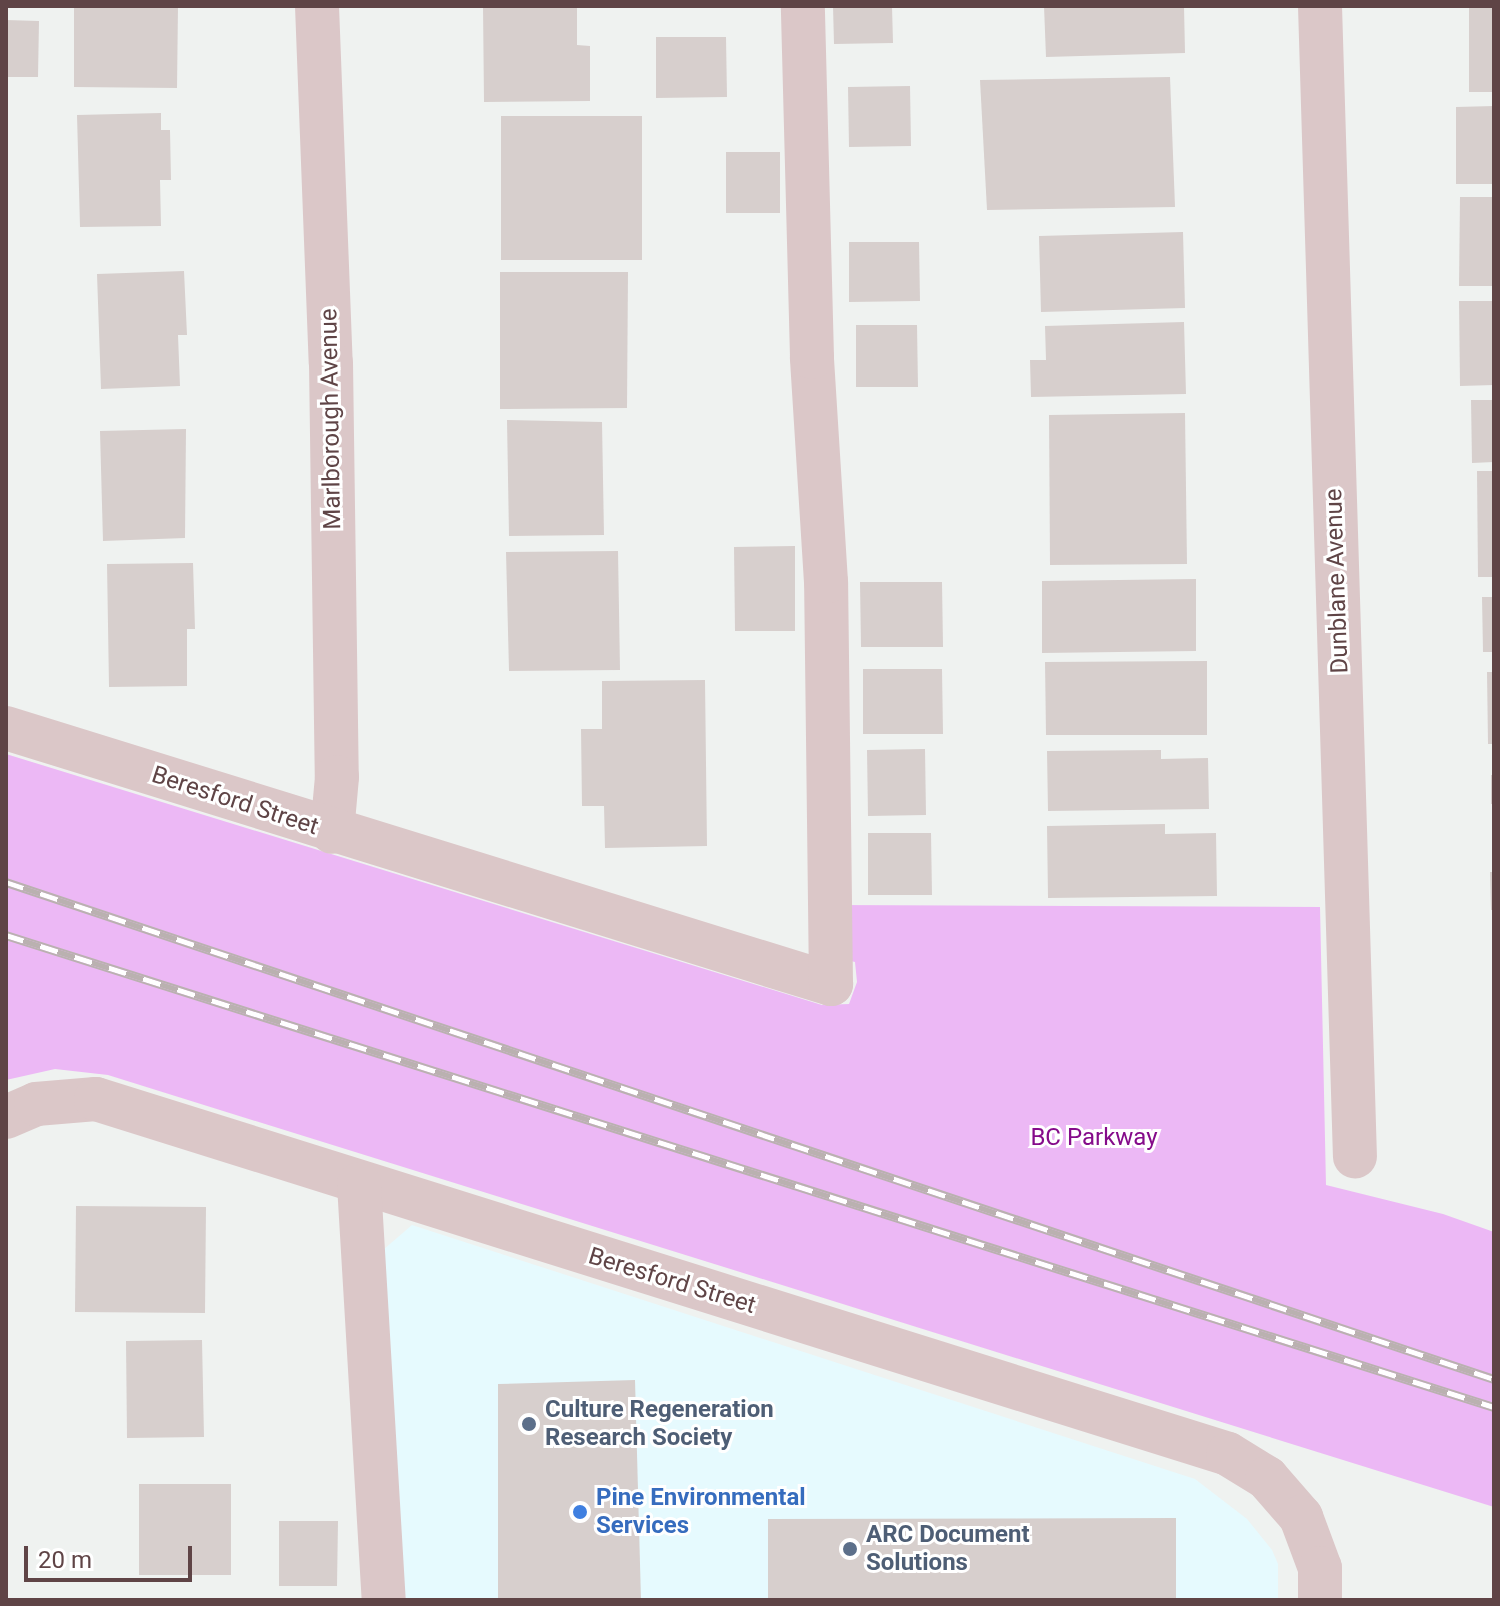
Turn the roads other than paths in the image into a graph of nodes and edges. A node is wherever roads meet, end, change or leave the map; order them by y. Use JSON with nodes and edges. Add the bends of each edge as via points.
{"nodes":[{"id":1,"x":317,"y":6,"type":"edge"},
{"id":2,"x":803,"y":6,"type":"edge"},
{"id":3,"x":1320,"y":6,"type":"edge"},
{"id":4,"x":6,"y":728,"type":"edge"},
{"id":5,"x":332,"y":832,"type":"junction"},
{"id":6,"x":6,"y":1117,"type":"edge"},
{"id":7,"x":1355,"y":1156,"type":"dead end"},
{"id":8,"x":359,"y":1184,"type":"junction"},
{"id":9,"x":384,"y":1600,"type":"edge"},
{"id":10,"x":1320,"y":1600,"type":"edge"}],
"edges":[{"from":1,"to":5,"type":"street","name":"Marlborough Avenue","via":[[331,363],[337,777]]},
{"from":2,"to":5,"type":"street","name":"Beresford Street","via":[[812,357],[826,582],[831,984]]},
{"from":3,"to":7,"type":"street","name":"Dunblane Avenue"},
{"from":4,"to":5,"type":"street","name":"Beresford Street"},
{"from":6,"to":8,"type":"street","name":"Beresford Street","via":[[36,1104],[96,1099]]},
{"from":8,"to":9,"type":"street"},
{"from":8,"to":10,"type":"street","name":"Beresford Street","via":[[1228,1454],[1267,1478],[1310,1532],[1320,1568]]}]}
